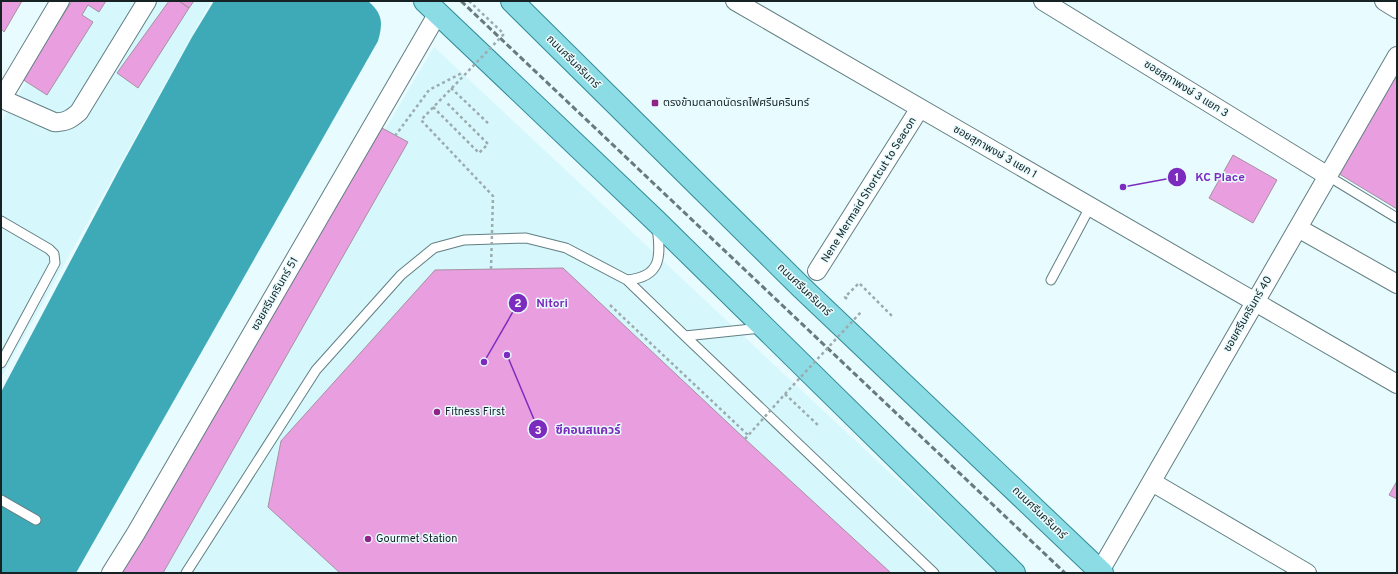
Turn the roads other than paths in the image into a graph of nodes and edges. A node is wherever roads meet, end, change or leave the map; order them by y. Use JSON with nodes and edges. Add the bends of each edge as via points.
{"nodes":[{"id":1,"x":60,"y":1,"type":"edge"},
{"id":2,"x":147,"y":1,"type":"edge"},
{"id":3,"x":512,"y":1,"type":"edge"},
{"id":4,"x":736,"y":1,"type":"edge"},
{"id":5,"x":1043,"y":1,"type":"edge"},
{"id":6,"x":1384,"y":1,"type":"edge"},
{"id":7,"x":431,"y":7,"type":"edge"},
{"id":8,"x":1397,"y":9,"type":"edge"},
{"id":9,"x":1397,"y":56,"type":"edge"},
{"id":10,"x":1,"y":99,"type":"edge"},
{"id":11,"x":920,"y":108,"type":"junction"},
{"id":12,"x":1328,"y":176,"type":"junction"},
{"id":13,"x":1090,"y":207,"type":"junction"},
{"id":14,"x":1397,"y":218,"type":"edge"},
{"id":15,"x":655,"y":220,"type":"junction"},
{"id":16,"x":1,"y":221,"type":"edge"},
{"id":17,"x":1298,"y":228,"type":"junction"},
{"id":18,"x":817,"y":271,"type":"dead end"},
{"id":19,"x":627,"y":280,"type":"junction"},
{"id":20,"x":1051,"y":280,"type":"dead end"},
{"id":21,"x":1397,"y":284,"type":"edge"},
{"id":22,"x":1255,"y":302,"type":"junction"},
{"id":23,"x":764,"y":328,"type":"junction"},
{"id":24,"x":685,"y":336,"type":"junction"},
{"id":25,"x":1,"y":363,"type":"edge"},
{"id":26,"x":1397,"y":384,"type":"edge"},
{"id":27,"x":1152,"y":482,"type":"junction"},
{"id":28,"x":1,"y":500,"type":"edge"},
{"id":29,"x":36,"y":520,"type":"dead end"},
{"id":30,"x":1008,"y":572,"type":"edge"},
{"id":31,"x":1101,"y":572,"type":"edge"},
{"id":32,"x":112,"y":573,"type":"edge"},
{"id":33,"x":186,"y":573,"type":"edge"},
{"id":34,"x":934,"y":573,"type":"edge"},
{"id":35,"x":1307,"y":573,"type":"edge"}],
"edges":[{"from":1,"to":10,"type":"street"},
{"from":2,"to":10,"type":"street","via":[[74,117],[63,123],[54,122]]},
{"from":3,"to":31,"type":"main road","name":"ถนนศรีนครินทร์","via":[[801,287]]},
{"from":4,"to":11,"type":"street","name":"ซอยสุภาพงษ์ 3 แยก 1"},
{"from":5,"to":12,"type":"street","name":"ซอยสุภาพงษ์ 3 แยก 3"},
{"from":6,"to":8,"type":"street"},
{"from":7,"to":15,"type":"main road"},
{"from":7,"to":32,"type":"street","name":"ซอยศรีนครินทร์ 51"},
{"from":9,"to":12,"type":"street","name":"ซอยศรีนครินทร์ 40"},
{"from":11,"to":13,"type":"street","name":"ซอยสุภาพงษ์ 3 แยก 1"},
{"from":11,"to":18,"type":"street","name":"Nene Mermaid Shortcut to Seacon"},
{"from":12,"to":14,"type":"lane"},
{"from":12,"to":17,"type":"street","name":"ซอยศรีนครินทร์ 40"},
{"from":13,"to":20,"type":"lane"},
{"from":13,"to":22,"type":"street","name":"ซอยสุภาพงษ์ 3 แยก 1"},
{"from":15,"to":19,"type":"lane","via":[[659,245],[657,264],[651,272],[642,277]]},
{"from":15,"to":23,"type":"main road"},
{"from":16,"to":25,"type":"lane","via":[[49,249],[54,254],[55,263]]},
{"from":17,"to":21,"type":"street"},
{"from":17,"to":22,"type":"street","name":"ซอยศรีนครินทร์ 40"},
{"from":19,"to":24,"type":"lane"},
{"from":19,"to":33,"type":"lane","via":[[566,248],[526,238],[464,240],[434,248],[401,275],[316,370]]},
{"from":22,"to":26,"type":"street","name":"ซอยสุภาพงษ์ 3 แยก 1"},
{"from":22,"to":27,"type":"street","name":"ซอยศรีนครินทร์ 40"},
{"from":23,"to":24,"type":"lane"},
{"from":23,"to":30,"type":"main road"},
{"from":24,"to":34,"type":"lane"},
{"from":27,"to":31,"type":"street","name":"ซอยศรีนครินทร์ 40"},
{"from":27,"to":35,"type":"street"},
{"from":28,"to":29,"type":"lane"}]}
